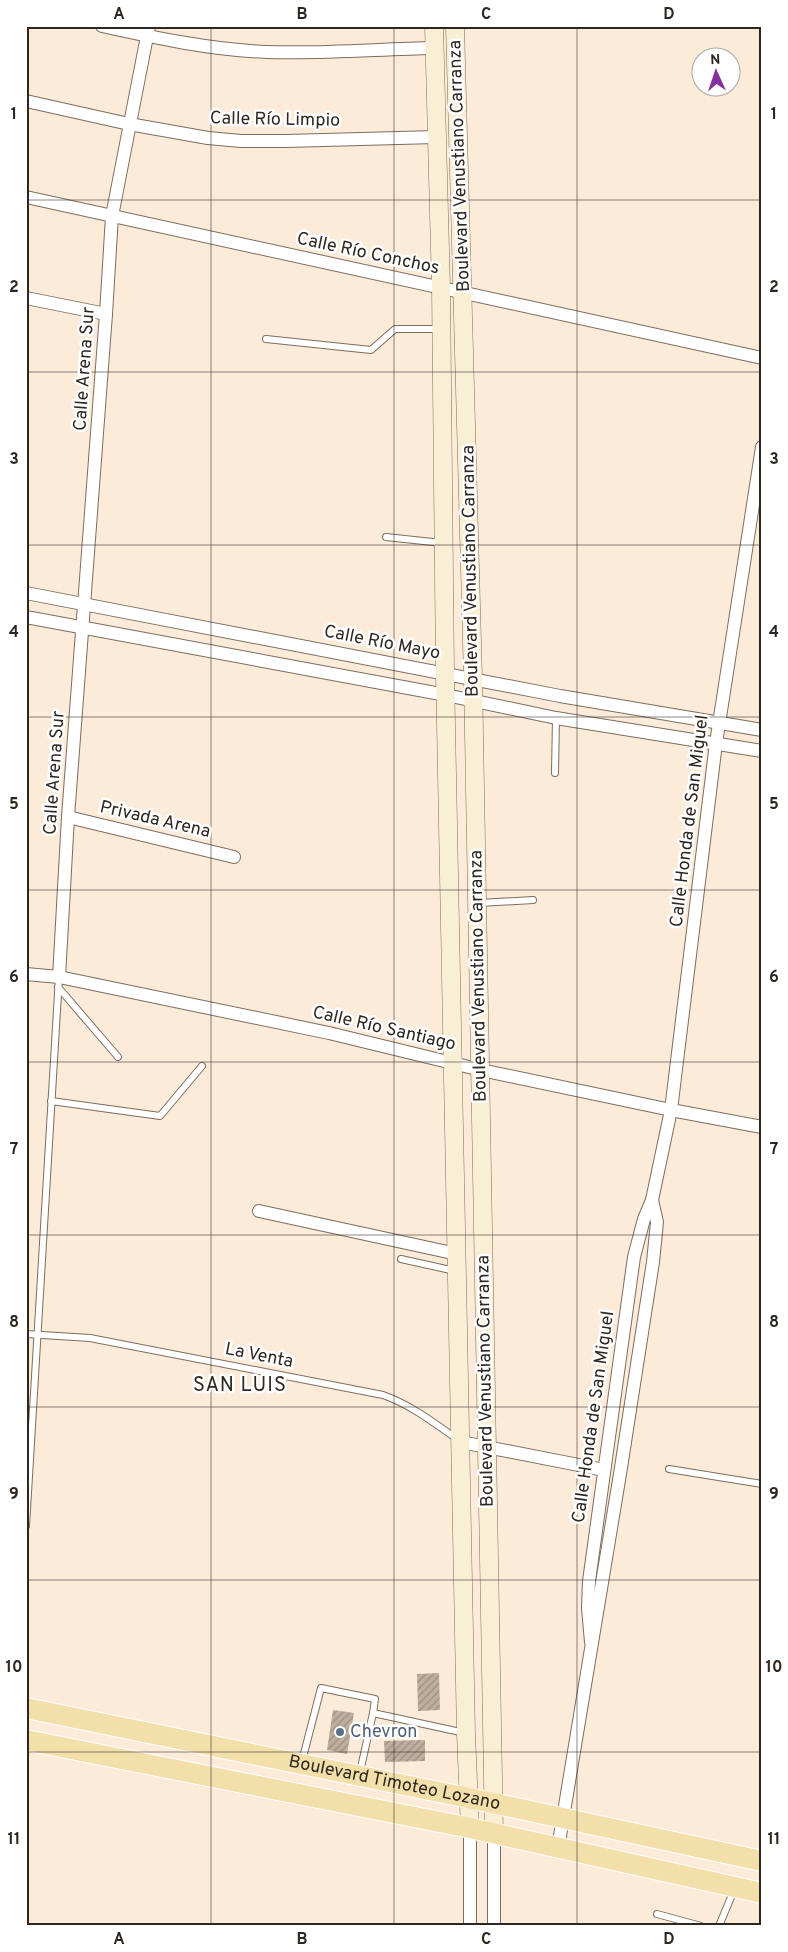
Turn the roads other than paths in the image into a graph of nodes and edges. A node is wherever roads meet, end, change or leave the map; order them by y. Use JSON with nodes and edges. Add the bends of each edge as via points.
{"nodes":[{"id":1,"x":102,"y":26,"type":"edge"},
{"id":2,"x":434,"y":26,"type":"edge"},
{"id":3,"x":455,"y":26,"type":"edge"},
{"id":4,"x":148,"y":31,"type":"edge"},
{"id":5,"x":434,"y":48,"type":"junction"},
{"id":6,"x":26,"y":101,"type":"edge"},
{"id":7,"x":129,"y":124,"type":"junction"},
{"id":8,"x":436,"y":137,"type":"junction"},
{"id":9,"x":26,"y":197,"type":"edge"},
{"id":10,"x":112,"y":216,"type":"junction"},
{"id":11,"x":441,"y":287,"type":"junction"},
{"id":12,"x":464,"y":292,"type":"junction"},
{"id":13,"x":26,"y":298,"type":"edge"},
{"id":14,"x":106,"y":314,"type":"junction"},
{"id":15,"x":441,"y":330,"type":"junction"},
{"id":16,"x":266,"y":339,"type":"dead end"},
{"id":17,"x":762,"y":358,"type":"edge"},
{"id":18,"x":762,"y":447,"type":"edge"},
{"id":19,"x":386,"y":537,"type":"dead end"},
{"id":20,"x":444,"y":544,"type":"junction"},
{"id":21,"x":26,"y":593,"type":"edge"},
{"id":22,"x":85,"y":604,"type":"junction"},
{"id":23,"x":26,"y":617,"type":"edge"},
{"id":24,"x":83,"y":627,"type":"junction"},
{"id":25,"x":445,"y":673,"type":"junction"},
{"id":26,"x":473,"y":678,"type":"junction"},
{"id":27,"x":446,"y":694,"type":"junction"},
{"id":28,"x":560,"y":696,"type":"junction"},
{"id":29,"x":474,"y":700,"type":"junction"},
{"id":30,"x":556,"y":718,"type":"junction"},
{"id":31,"x":720,"y":722,"type":"junction"},
{"id":32,"x":762,"y":730,"type":"edge"},
{"id":33,"x":716,"y":743,"type":"junction"},
{"id":34,"x":762,"y":751,"type":"edge"},
{"id":35,"x":555,"y":773,"type":"dead end"},
{"id":36,"x":68,"y":817,"type":"junction"},
{"id":37,"x":234,"y":857,"type":"dead end"},
{"id":38,"x":533,"y":900,"type":"dead end"},
{"id":39,"x":478,"y":903,"type":"junction"},
{"id":40,"x":26,"y":974,"type":"edge"},
{"id":41,"x":58,"y":982,"type":"junction"},
{"id":42,"x":118,"y":1057,"type":"dead end"},
{"id":43,"x":453,"y":1063,"type":"junction"},
{"id":44,"x":202,"y":1066,"type":"dead end"},
{"id":45,"x":481,"y":1070,"type":"junction"},
{"id":46,"x":51,"y":1101,"type":"junction"},
{"id":47,"x":671,"y":1110,"type":"junction"},
{"id":48,"x":762,"y":1127,"type":"edge"},
{"id":49,"x":652,"y":1200,"type":"junction"},
{"id":50,"x":259,"y":1211,"type":"dead end"},
{"id":51,"x":457,"y":1254,"type":"junction"},
{"id":52,"x":401,"y":1259,"type":"dead end"},
{"id":53,"x":458,"y":1272,"type":"junction"},
{"id":54,"x":26,"y":1334,"type":"edge"},
{"id":55,"x":38,"y":1336,"type":"junction"},
{"id":56,"x":461,"y":1442,"type":"junction"},
{"id":57,"x":488,"y":1446,"type":"junction"},
{"id":58,"x":604,"y":1470,"type":"junction"},
{"id":59,"x":668,"y":1470,"type":"dead end"},
{"id":60,"x":762,"y":1484,"type":"edge"},
{"id":61,"x":26,"y":1526,"type":"edge"},
{"id":62,"x":591,"y":1642,"type":"junction"},
{"id":63,"x":26,"y":1708,"type":"edge"},
{"id":64,"x":373,"y":1713,"type":"junction"},
{"id":65,"x":466,"y":1734,"type":"junction"},
{"id":66,"x":26,"y":1740,"type":"edge"},
{"id":67,"x":301,"y":1764,"type":"junction"},
{"id":68,"x":359,"y":1776,"type":"junction"},
{"id":69,"x":469,"y":1799,"type":"junction"},
{"id":70,"x":493,"y":1804,"type":"junction"},
{"id":71,"x":562,"y":1818,"type":"junction"},
{"id":72,"x":470,"y":1828,"type":"junction"},
{"id":73,"x":494,"y":1833,"type":"junction"},
{"id":74,"x":558,"y":1848,"type":"junction"},
{"id":75,"x":762,"y":1861,"type":"edge"},
{"id":76,"x":735,"y":1887,"type":"junction"},
{"id":77,"x":762,"y":1893,"type":"edge"},
{"id":78,"x":657,"y":1914,"type":"dead end"},
{"id":79,"x":470,"y":1926,"type":"edge"},
{"id":80,"x":494,"y":1926,"type":"edge"},
{"id":81,"x":701,"y":1926,"type":"edge"},
{"id":82,"x":719,"y":1926,"type":"edge"}],
"edges":[{"from":1,"to":4,"type":"street"},
{"from":2,"to":5,"type":"main road","name":"Boulevard Venustiano Carranza"},
{"from":3,"to":12,"type":"main road","name":"Boulevard Venustiano Carranza"},
{"from":4,"to":5,"type":"street","via":[[239,50],[268,52]]},
{"from":4,"to":7,"type":"street","name":"Calle Arena Sur"},
{"from":5,"to":8,"type":"main road","name":"Boulevard Venustiano Carranza"},
{"from":6,"to":7,"type":"street","name":"Calle Río Limpio"},
{"from":7,"to":8,"type":"street","name":"Calle Río Limpio","via":[[241,141]]},
{"from":7,"to":10,"type":"street","name":"Calle Arena Sur"},
{"from":8,"to":11,"type":"main road","name":"Boulevard Venustiano Carranza"},
{"from":9,"to":10,"type":"street","name":"Calle Río Conchos"},
{"from":10,"to":11,"type":"street","name":"Calle Río Conchos"},
{"from":10,"to":14,"type":"street","name":"Calle Arena Sur"},
{"from":11,"to":12,"type":"street","name":"Calle Río Conchos"},
{"from":11,"to":15,"type":"main road","name":"Boulevard Venustiano Carranza"},
{"from":12,"to":17,"type":"street","name":"Calle Río Conchos"},
{"from":12,"to":26,"type":"main road","name":"Boulevard Venustiano Carranza"},
{"from":13,"to":14,"type":"street"},
{"from":14,"to":22,"type":"street","name":"Calle Arena Sur"},
{"from":15,"to":16,"type":"lane","via":[[395,329],[371,350]]},
{"from":15,"to":20,"type":"main road","name":"Boulevard Venustiano Carranza"},
{"from":18,"to":31,"type":"street","name":"Calle Honda de San Miguel"},
{"from":19,"to":20,"type":"lane"},
{"from":20,"to":25,"type":"main road","name":"Boulevard Venustiano Carranza"},
{"from":21,"to":22,"type":"street","name":"Calle Río Mayo"},
{"from":22,"to":24,"type":"street","name":"Calle Arena Sur"},
{"from":22,"to":25,"type":"street","name":"Calle Río Mayo"},
{"from":23,"to":24,"type":"street"},
{"from":24,"to":27,"type":"street"},
{"from":24,"to":36,"type":"street","name":"Calle Arena Sur"},
{"from":25,"to":26,"type":"street","name":"Calle Río Mayo"},
{"from":25,"to":27,"type":"main road","name":"Boulevard Venustiano Carranza"},
{"from":26,"to":28,"type":"street","name":"Calle Río Mayo"},
{"from":26,"to":29,"type":"main road","name":"Boulevard Venustiano Carranza"},
{"from":27,"to":29,"type":"street"},
{"from":27,"to":43,"type":"main road","name":"Boulevard Venustiano Carranza"},
{"from":28,"to":30,"type":"street"},
{"from":28,"to":31,"type":"street","name":"Calle Río Mayo"},
{"from":29,"to":30,"type":"street"},
{"from":29,"to":39,"type":"main road","name":"Boulevard Venustiano Carranza"},
{"from":30,"to":33,"type":"street"},
{"from":30,"to":35,"type":"lane"},
{"from":31,"to":32,"type":"street","name":"Calle Río Mayo"},
{"from":31,"to":33,"type":"street","name":"Calle Honda de San Miguel"},
{"from":33,"to":34,"type":"street"},
{"from":33,"to":47,"type":"street","name":"Calle Honda de San Miguel"},
{"from":36,"to":37,"type":"street","name":"Privada Arena"},
{"from":36,"to":41,"type":"street","name":"Calle Arena Sur"},
{"from":38,"to":39,"type":"lane"},
{"from":39,"to":45,"type":"main road","name":"Boulevard Venustiano Carranza"},
{"from":40,"to":41,"type":"street","name":"Calle Río Santiago"},
{"from":41,"to":42,"type":"lane"},
{"from":41,"to":43,"type":"street","name":"Calle Río Santiago","via":[[329,1033]]},
{"from":41,"to":46,"type":"lane","name":"Calle Arena Sur"},
{"from":43,"to":45,"type":"street","name":"Calle Río Santiago"},
{"from":43,"to":51,"type":"main road","name":"Boulevard Venustiano Carranza"},
{"from":44,"to":46,"type":"lane","via":[[160,1116]]},
{"from":45,"to":47,"type":"street","name":"Calle Río Santiago"},
{"from":45,"to":57,"type":"main road","name":"Boulevard Venustiano Carranza"},
{"from":46,"to":55,"type":"lane","name":"Calle Arena Sur"},
{"from":47,"to":48,"type":"street","name":"Calle Río Santiago"},
{"from":47,"to":49,"type":"street","name":"Calle Honda de San Miguel"},
{"from":49,"to":58,"type":"street","name":"Calle Honda de San Miguel","via":[[634,1257]]},
{"from":49,"to":62,"type":"street","name":"Calle Honda de San Miguel","via":[[657,1222],[653,1262]]},
{"from":50,"to":51,"type":"street"},
{"from":51,"to":53,"type":"main road","name":"Boulevard Venustiano Carranza"},
{"from":52,"to":53,"type":"lane"},
{"from":53,"to":56,"type":"main road","name":"Boulevard Venustiano Carranza"},
{"from":54,"to":55,"type":"lane","name":"La Venta"},
{"from":55,"to":56,"type":"lane","name":"La Venta","via":[[90,1338],[383,1395],[400,1401]]},
{"from":55,"to":61,"type":"lane","name":"Calle Arena Sur"},
{"from":56,"to":57,"type":"street"},
{"from":56,"to":65,"type":"main road","name":"Boulevard Venustiano Carranza"},
{"from":57,"to":58,"type":"street"},
{"from":57,"to":70,"type":"main road","name":"Boulevard Venustiano Carranza"},
{"from":58,"to":62,"type":"street","name":"Calle Honda de San Miguel","via":[[589,1581]]},
{"from":59,"to":60,"type":"lane"},
{"from":62,"to":71,"type":"street","name":"Calle Honda de San Miguel"},
{"from":63,"to":67,"type":"main road","name":"Boulevard Timoteo Lozano"},
{"from":64,"to":65,"type":"lane"},
{"from":64,"to":67,"type":"lane","via":[[375,1700],[321,1688]]},
{"from":64,"to":68,"type":"lane"},
{"from":65,"to":69,"type":"main road","name":"Boulevard Venustiano Carranza"},
{"from":66,"to":72,"type":"main road","name":"Boulevard Timoteo Lozano"},
{"from":67,"to":68,"type":"main road","name":"Boulevard Timoteo Lozano"},
{"from":68,"to":69,"type":"main road","name":"Boulevard Timoteo Lozano"},
{"from":69,"to":70,"type":"main road","name":"Boulevard Timoteo Lozano"},
{"from":69,"to":72,"type":"main road","name":"Boulevard Venustiano Carranza"},
{"from":70,"to":71,"type":"main road","name":"Boulevard Timoteo Lozano"},
{"from":70,"to":73,"type":"main road","name":"Boulevard Venustiano Carranza"},
{"from":71,"to":74,"type":"street","name":"Calle Honda de San Miguel"},
{"from":71,"to":75,"type":"main road","name":"Boulevard Timoteo Lozano"},
{"from":72,"to":73,"type":"main road","name":"Boulevard Timoteo Lozano"},
{"from":72,"to":79,"type":"street","name":"Boulevard Venustiano Carranza"},
{"from":73,"to":74,"type":"main road","name":"Boulevard Timoteo Lozano"},
{"from":73,"to":80,"type":"street","name":"Boulevard Venustiano Carranza"},
{"from":74,"to":76,"type":"main road","name":"Boulevard Timoteo Lozano"},
{"from":76,"to":77,"type":"main road","name":"Boulevard Timoteo Lozano"},
{"from":76,"to":82,"type":"lane"},
{"from":78,"to":81,"type":"lane"}]}
